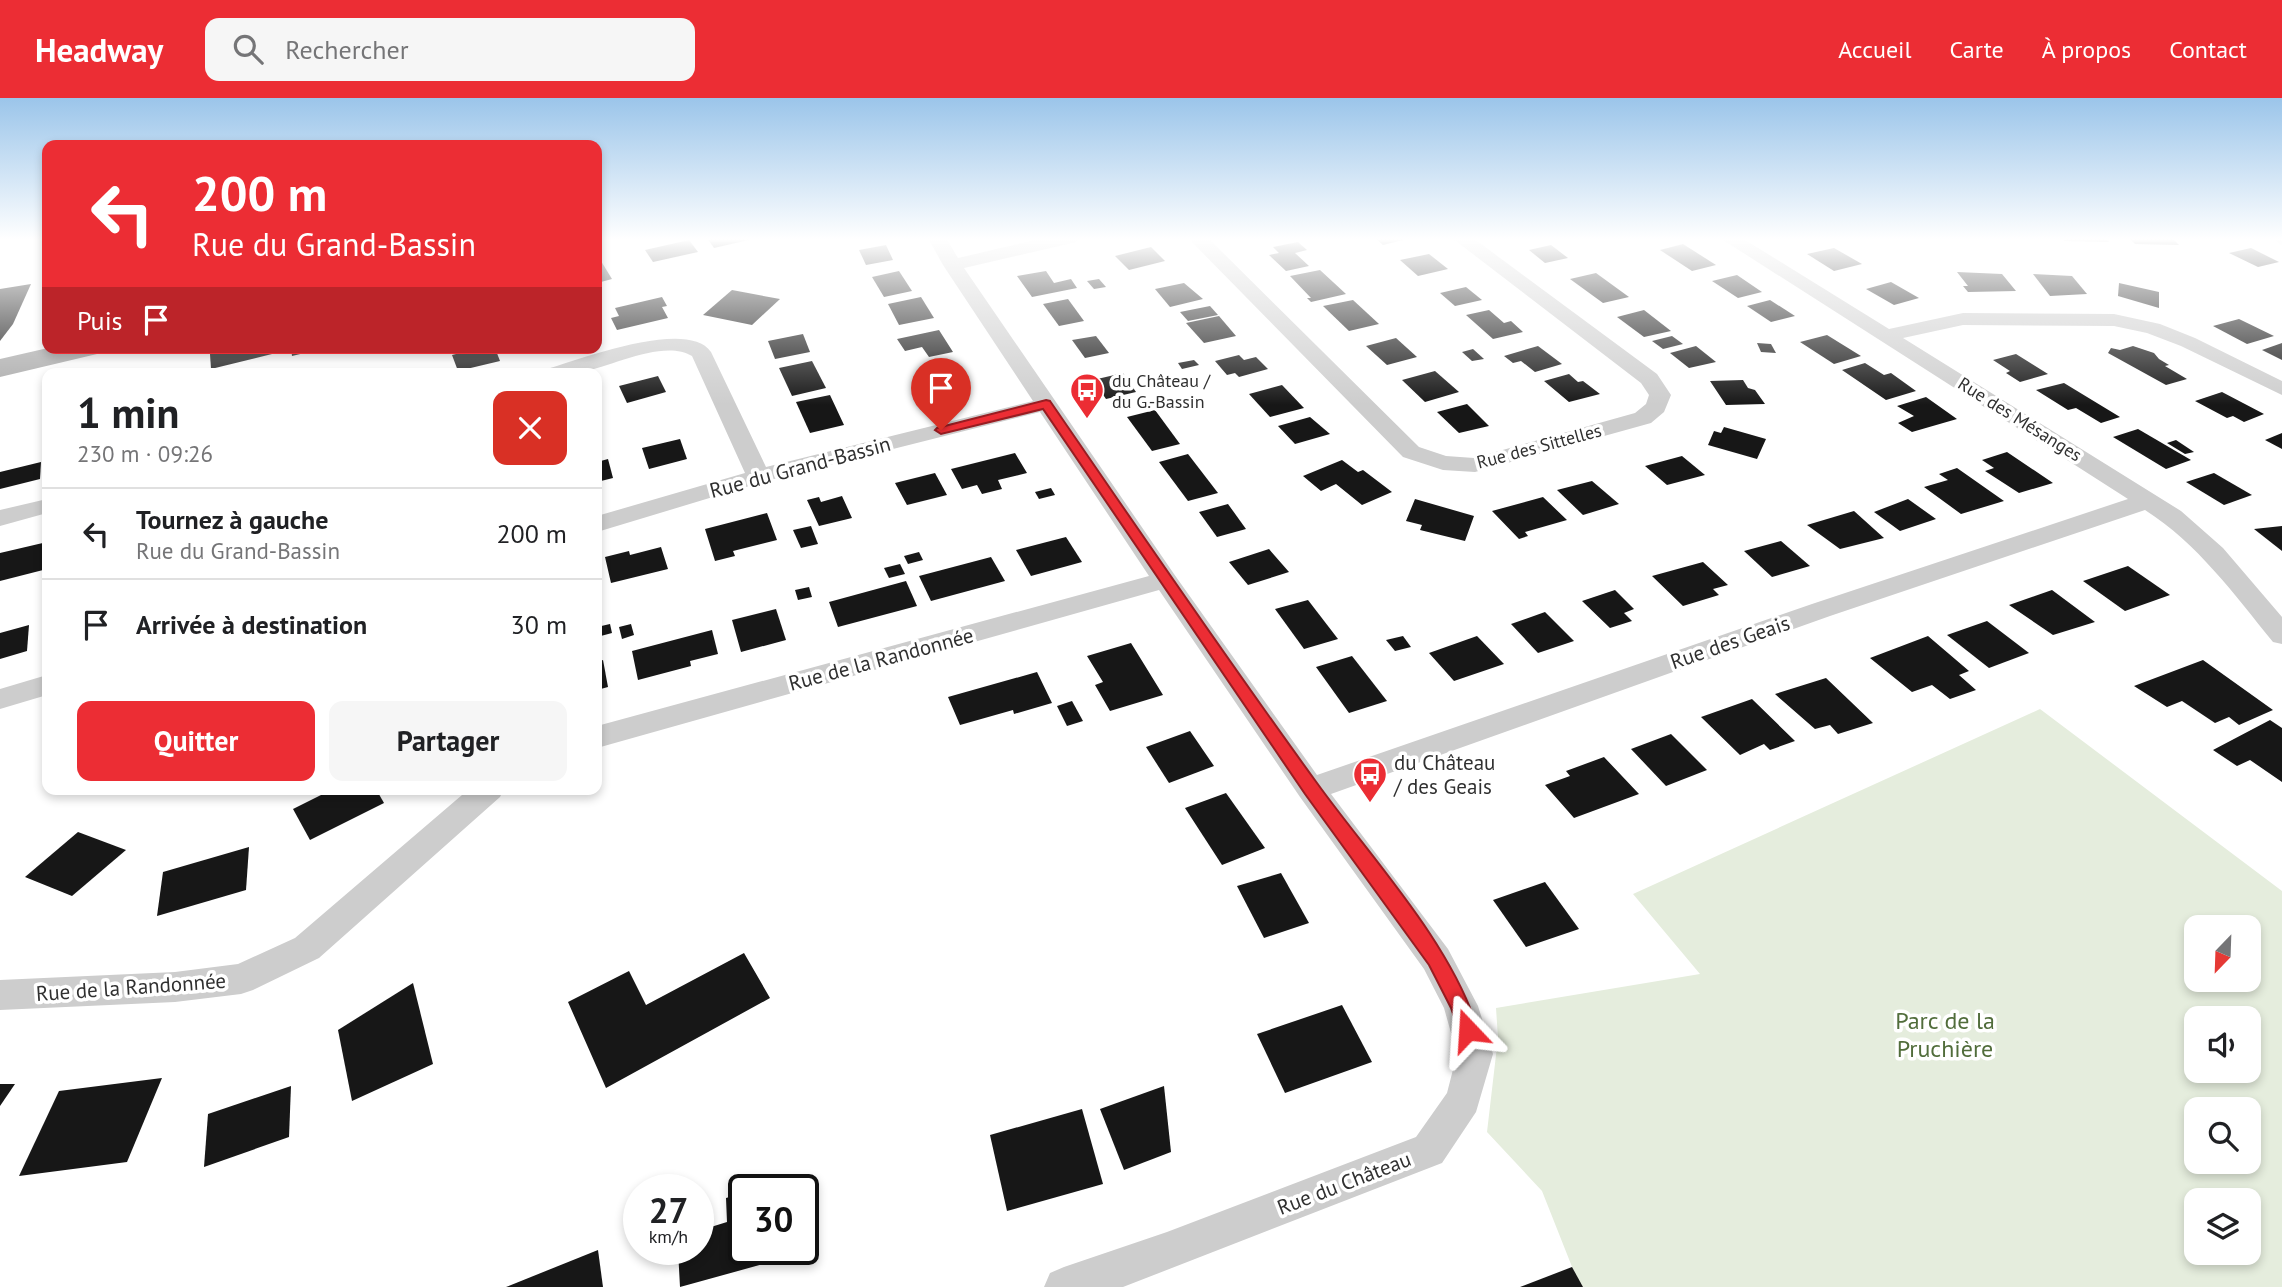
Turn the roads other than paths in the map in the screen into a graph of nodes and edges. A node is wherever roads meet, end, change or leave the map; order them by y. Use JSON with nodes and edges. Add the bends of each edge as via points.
{"nodes":[{"id":1,"x":971,"y":293,"type":"edge"},
{"id":2,"x":1252,"y":293,"type":"edge"},
{"id":3,"x":1535,"y":293,"type":"edge"},
{"id":4,"x":1818,"y":293,"type":"edge"},
{"id":5,"x":1886,"y":336,"type":"junction"},
{"id":6,"x":54,"y":354,"type":"edge"},
{"id":7,"x":0,"y":368,"type":"edge"},
{"id":8,"x":573,"y":368,"type":"edge"},
{"id":9,"x":2282,"y":389,"type":"edge"},
{"id":10,"x":1046,"y":404,"type":"junction"},
{"id":11,"x":758,"y":476,"type":"junction"},
{"id":12,"x":2150,"y":500,"type":"junction"},
{"id":13,"x":42,"y":507,"type":"edge"},
{"id":14,"x":0,"y":518,"type":"edge"},
{"id":15,"x":602,"y":523,"type":"edge"},
{"id":16,"x":1165,"y":580,"type":"junction"},
{"id":17,"x":2282,"y":635,"type":"edge"},
{"id":18,"x":42,"y":686,"type":"edge"},
{"id":19,"x":0,"y":699,"type":"edge"},
{"id":20,"x":602,"y":736,"type":"edge"},
{"id":21,"x":1311,"y":789,"type":"junction"},
{"id":22,"x":482,"y":795,"type":"edge"},
{"id":23,"x":0,"y":995,"type":"edge"},
{"id":24,"x":1064,"y":1287,"type":"edge"}],
"edges":[{"from":1,"to":10,"type":"street","name":"Rue du Château"},
{"from":2,"to":3,"type":"street","name":"Rue des Sittelles","via":[[1410,452],[1443,463],[1475,465],[1643,418],[1656,407],[1660,395],[1650,379]]},
{"from":4,"to":5,"type":"street","name":"Rue des Mésanges"},
{"from":5,"to":9,"type":"street","via":[[1963,319],[2114,320],[2188,342]]},
{"from":5,"to":12,"type":"street","name":"Rue des Mésanges"},
{"from":6,"to":7,"type":"main road"},
{"from":8,"to":11,"type":"street","via":[[665,344],[687,344],[701,352]]},
{"from":10,"to":11,"type":"street","name":"Rue du Grand-Bassin"},
{"from":10,"to":16,"type":"street","name":"Rue du Château"},
{"from":11,"to":15,"type":"street","name":"Rue du Grand-Bassin"},
{"from":12,"to":17,"type":"street","name":"Rue des Mésanges","via":[[2214,554]]},
{"from":12,"to":21,"type":"street","name":"Rue des Geais"},
{"from":13,"to":14,"type":"street"},
{"from":16,"to":20,"type":"street","name":"Rue de la Randonnée"},
{"from":16,"to":21,"type":"street","name":"Rue du Château"},
{"from":18,"to":19,"type":"street"},
{"from":21,"to":24,"type":"street","name":"Rue du Château","via":[[1436,959],[1461,1006],[1475,1054],[1463,1100],[1429,1150]]},
{"from":22,"to":23,"type":"street","name":"Rue de la Randonnée","via":[[307,948],[241,979],[175,988]]}]}
